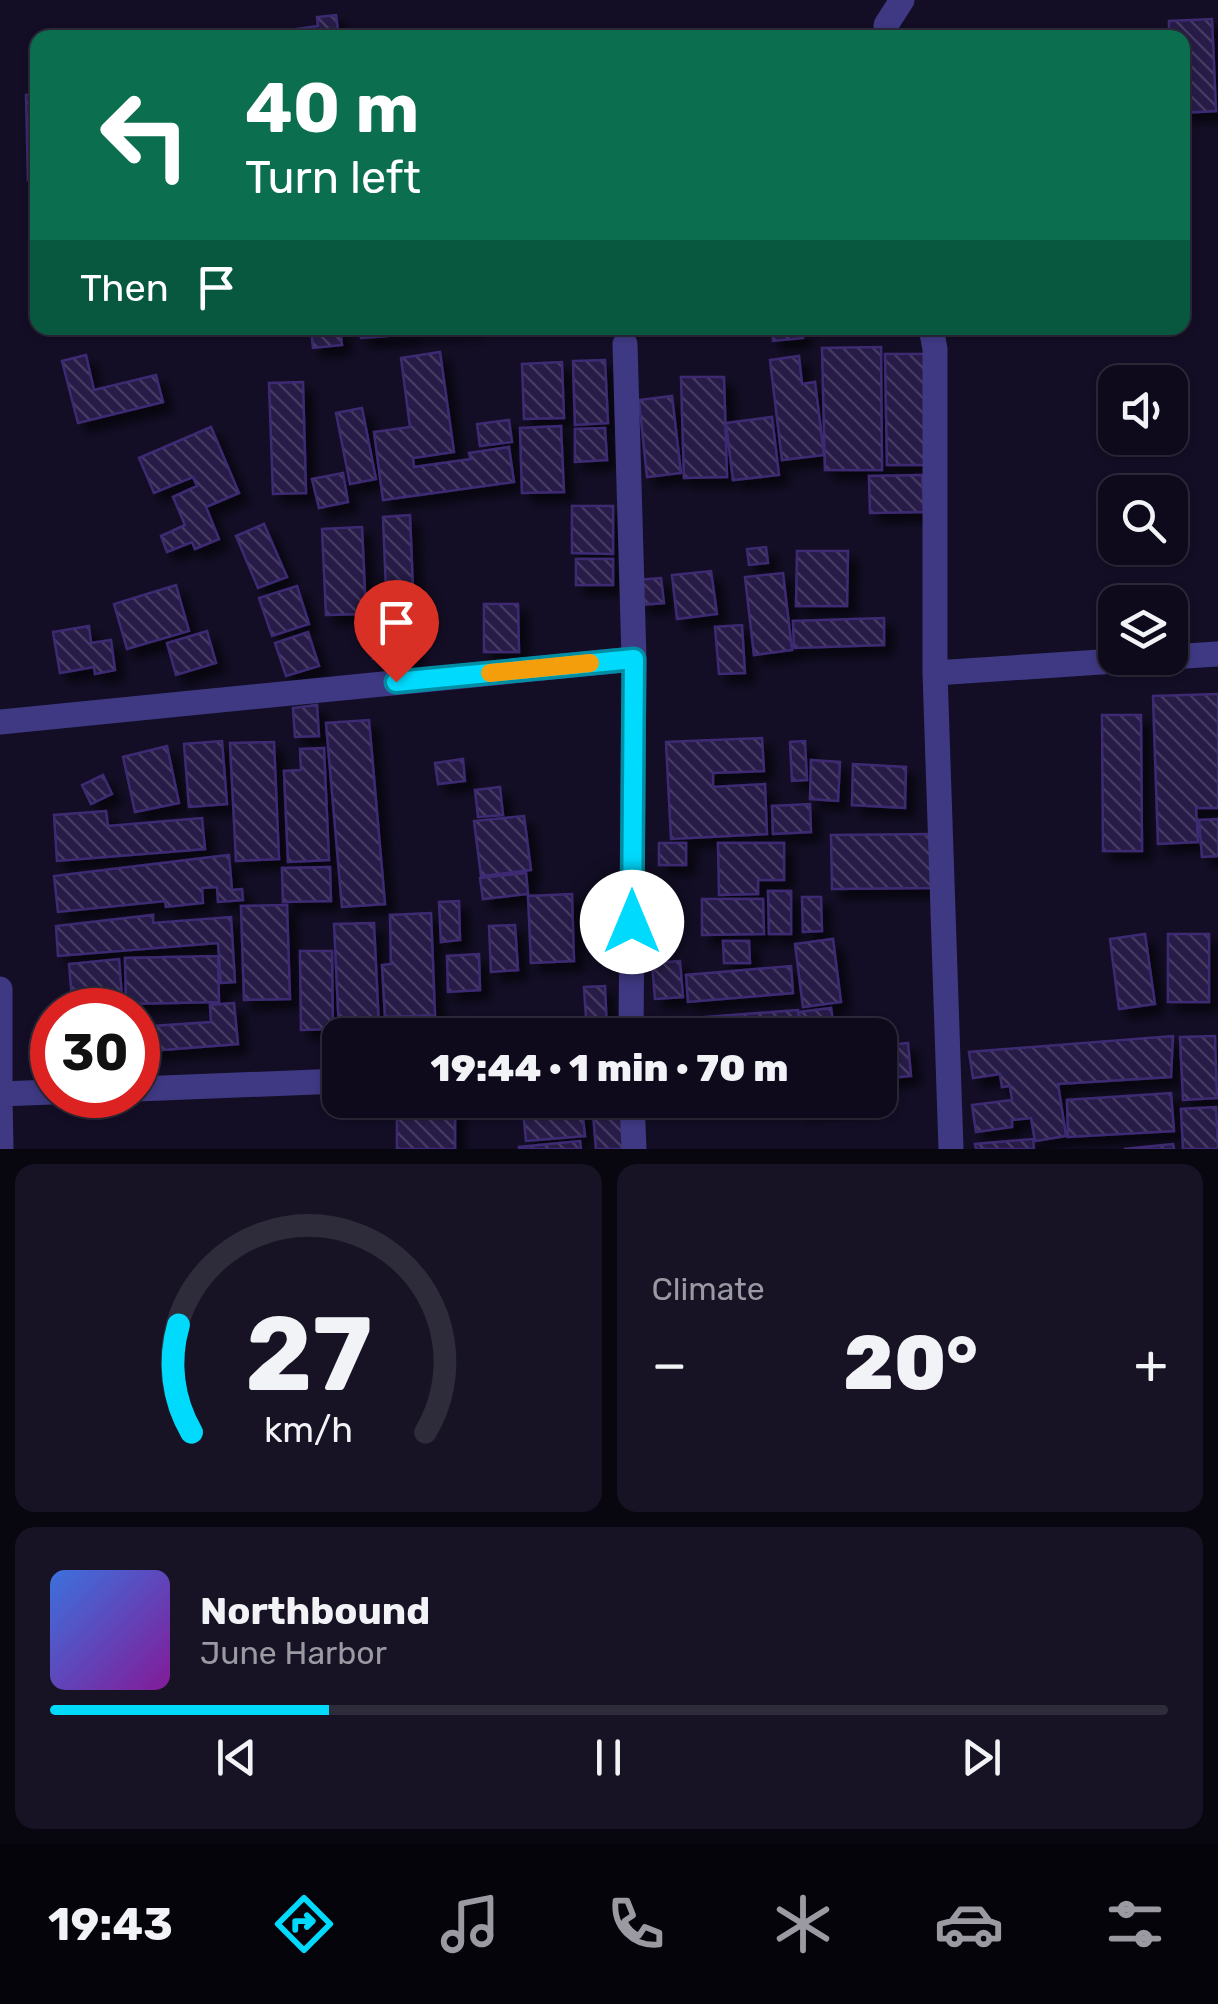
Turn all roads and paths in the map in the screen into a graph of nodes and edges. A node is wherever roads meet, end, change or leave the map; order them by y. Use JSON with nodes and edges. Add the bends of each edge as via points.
{"nodes":[{"id":1,"x":902,"y":0,"type":"edge"},
{"id":2,"x":887,"y":30,"type":"edge"},
{"id":3,"x":933,"y":335,"type":"edge"},
{"id":4,"x":625,"y":344,"type":"dead end"},
{"id":5,"x":1218,"y":654,"type":"edge"},
{"id":6,"x":1188,"y":656,"type":"edge"},
{"id":7,"x":634,"y":659,"type":"junction"},
{"id":8,"x":1098,"y":662,"type":"edge"},
{"id":9,"x":935,"y":673,"type":"junction"},
{"id":10,"x":0,"y":722,"type":"edge"},
{"id":11,"x":0,"y":989,"type":"edge"},
{"id":12,"x":0,"y":1008,"type":"edge"},
{"id":13,"x":630,"y":1018,"type":"edge"},
{"id":14,"x":322,"y":1082,"type":"edge"},
{"id":15,"x":160,"y":1088,"type":"edge"},
{"id":16,"x":30,"y":1093,"type":"edge"},
{"id":17,"x":0,"y":1094,"type":"edge"},
{"id":18,"x":633,"y":1118,"type":"edge"},
{"id":19,"x":0,"y":1149,"type":"edge"},
{"id":20,"x":634,"y":1149,"type":"edge"},
{"id":21,"x":951,"y":1149,"type":"edge"}],
"edges":[{"from":1,"to":2,"type":"street"},
{"from":3,"to":9,"type":"street"},
{"from":4,"to":7,"type":"street"},
{"from":5,"to":6,"type":"street"},
{"from":7,"to":10,"type":"street"},
{"from":7,"to":13,"type":"street"},
{"from":8,"to":9,"type":"street"},
{"from":9,"to":21,"type":"street"},
{"from":11,"to":12,"type":"street"},
{"from":12,"to":17,"type":"street"},
{"from":14,"to":15,"type":"street"},
{"from":16,"to":17,"type":"street"},
{"from":17,"to":19,"type":"street"},
{"from":18,"to":20,"type":"street"}]}
